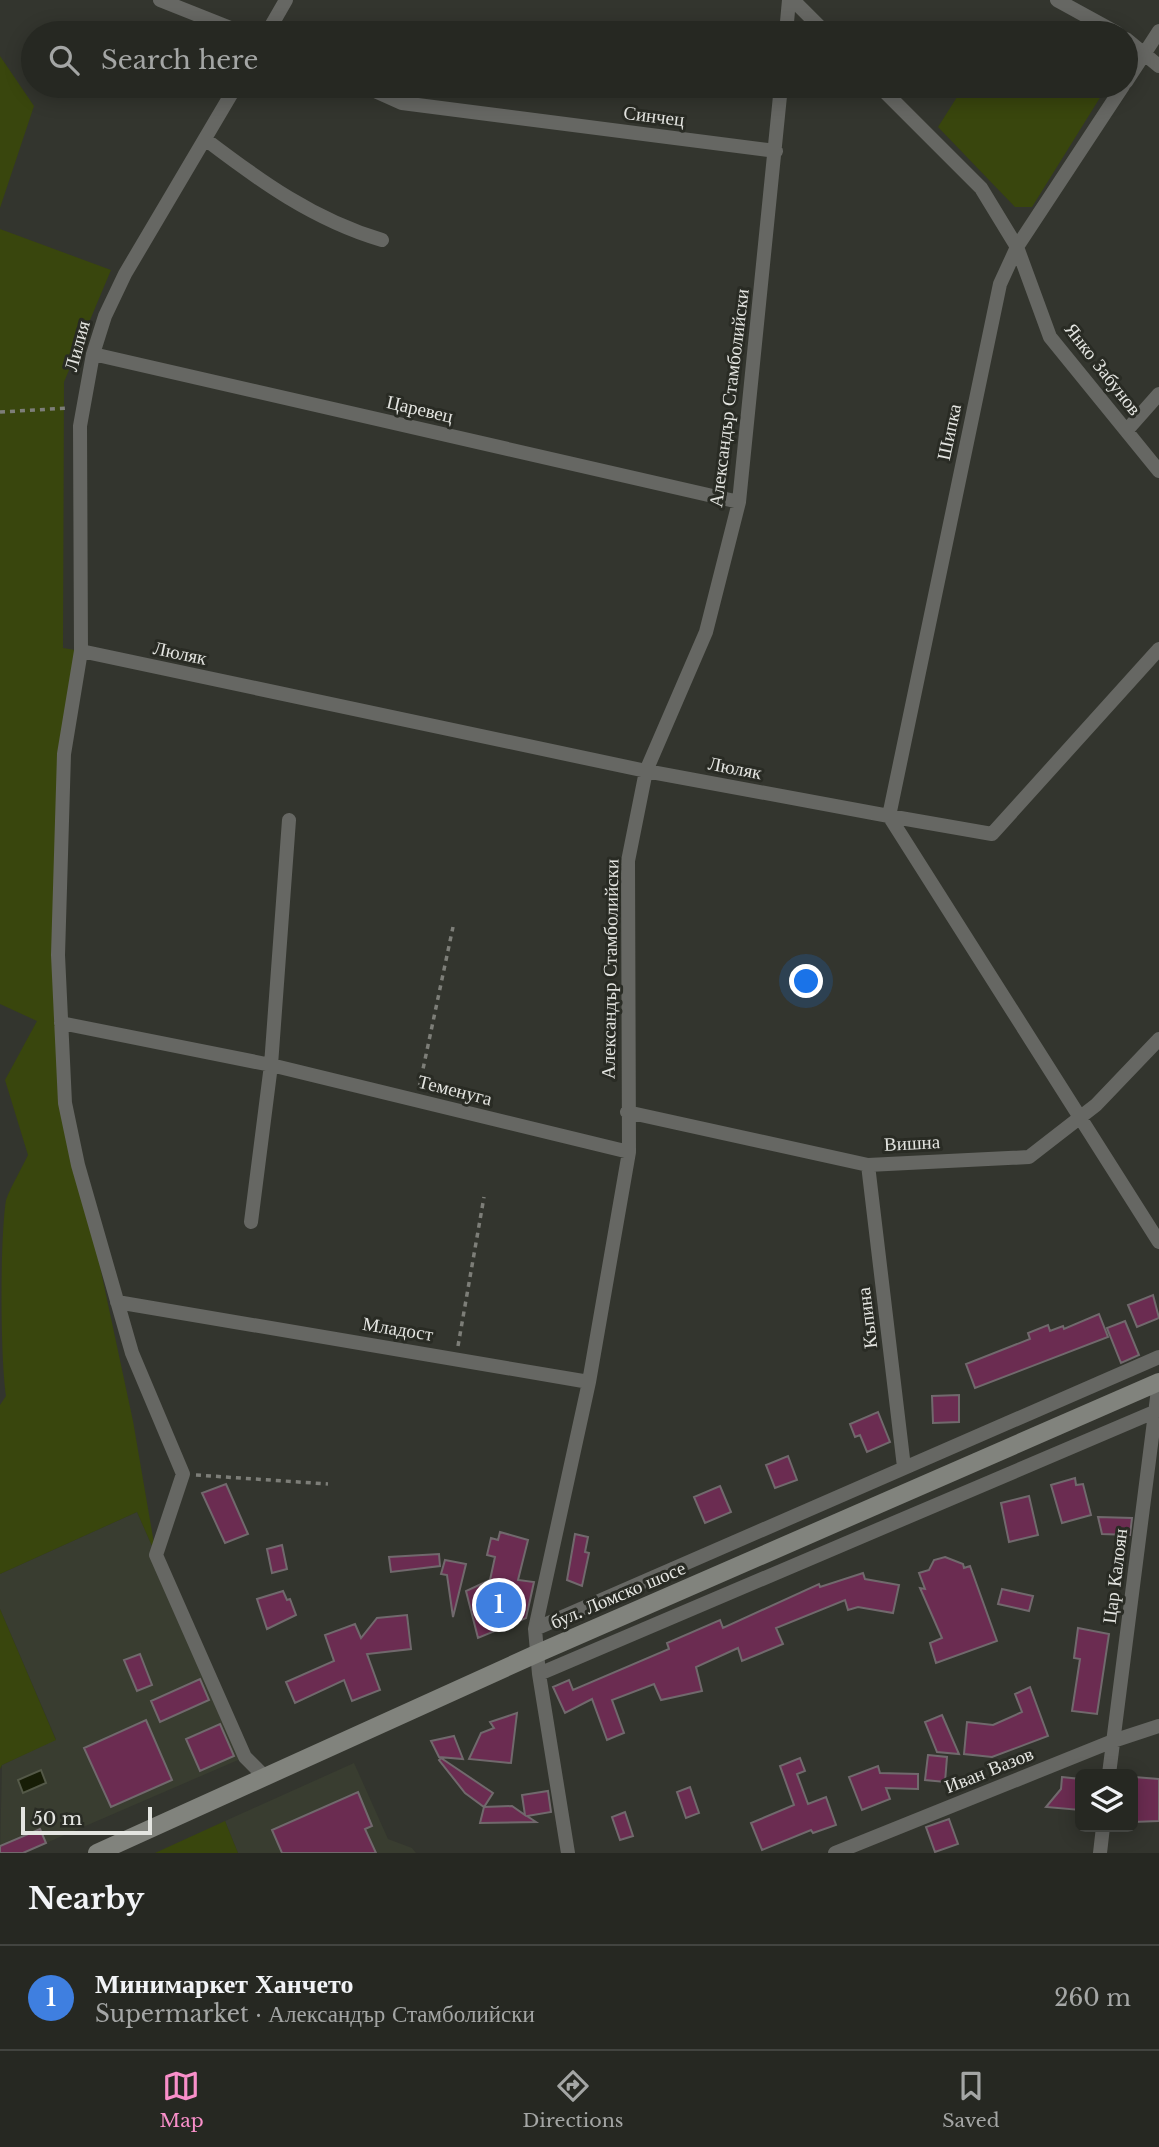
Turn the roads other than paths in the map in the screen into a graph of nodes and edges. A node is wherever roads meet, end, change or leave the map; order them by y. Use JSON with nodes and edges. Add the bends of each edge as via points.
{"nodes":[{"id":1,"x":160,"y":0,"type":"edge"},
{"id":2,"x":286,"y":0,"type":"edge"},
{"id":3,"x":791,"y":0,"type":"edge"},
{"id":4,"x":1057,"y":0,"type":"edge"},
{"id":5,"x":213,"y":21,"type":"edge"},
{"id":6,"x":274,"y":21,"type":"edge"},
{"id":7,"x":788,"y":21,"type":"edge"},
{"id":8,"x":814,"y":21,"type":"edge"},
{"id":9,"x":1095,"y":21,"type":"edge"},
{"id":10,"x":1159,"y":31,"type":"edge"},
{"id":11,"x":1138,"y":50,"type":"edge"},
{"id":12,"x":1143,"y":55,"type":"junction"},
{"id":13,"x":1138,"y":63,"type":"edge"},
{"id":14,"x":1159,"y":66,"type":"edge"},
{"id":15,"x":229,"y":98,"type":"edge"},
{"id":16,"x":391,"y":98,"type":"edge"},
{"id":17,"x":781,"y":98,"type":"edge"},
{"id":18,"x":891,"y":98,"type":"edge"},
{"id":19,"x":1115,"y":98,"type":"edge"},
{"id":20,"x":205,"y":139,"type":"junction"},
{"id":21,"x":776,"y":150,"type":"junction"},
{"id":22,"x":382,"y":240,"type":"dead end"},
{"id":23,"x":1017,"y":247,"type":"junction"},
{"id":24,"x":93,"y":354,"type":"junction"},
{"id":25,"x":1159,"y":394,"type":"edge"},
{"id":26,"x":1126,"y":430,"type":"junction"},
{"id":27,"x":1159,"y":471,"type":"edge"},
{"id":28,"x":739,"y":502,"type":"junction"},
{"id":29,"x":1159,"y":649,"type":"edge"},
{"id":30,"x":81,"y":651,"type":"junction"},
{"id":31,"x":646,"y":771,"type":"junction"},
{"id":32,"x":889,"y":816,"type":"junction"},
{"id":33,"x":289,"y":820,"type":"dead end"},
{"id":34,"x":61,"y":1023,"type":"junction"},
{"id":35,"x":1159,"y":1039,"type":"edge"},
{"id":36,"x":271,"y":1065,"type":"junction"},
{"id":37,"x":627,"y":1112,"type":"junction"},
{"id":38,"x":1079,"y":1118,"type":"junction"},
{"id":39,"x":629,"y":1152,"type":"junction"},
{"id":40,"x":868,"y":1165,"type":"junction"},
{"id":41,"x":250,"y":1222,"type":"dead end"},
{"id":42,"x":1159,"y":1242,"type":"edge"},
{"id":43,"x":117,"y":1302,"type":"junction"},
{"id":44,"x":1159,"y":1357,"type":"edge"},
{"id":45,"x":1120,"y":1374,"type":"junction"},
{"id":46,"x":589,"y":1382,"type":"junction"},
{"id":47,"x":1159,"y":1382,"type":"edge"},
{"id":48,"x":1130,"y":1395,"type":"junction"},
{"id":49,"x":1157,"y":1411,"type":"edge"},
{"id":50,"x":904,"y":1468,"type":"junction"},
{"id":51,"x":536,"y":1629,"type":"junction"},
{"id":52,"x":536,"y":1654,"type":"junction"},
{"id":53,"x":539,"y":1674,"type":"junction"},
{"id":54,"x":1159,"y":1726,"type":"edge"},
{"id":55,"x":1112,"y":1741,"type":"junction"},
{"id":56,"x":1109,"y":1769,"type":"edge"},
{"id":57,"x":266,"y":1777,"type":"junction"},
{"id":58,"x":1102,"y":1832,"type":"edge"},
{"id":59,"x":97,"y":1853,"type":"edge"},
{"id":60,"x":568,"y":1853,"type":"edge"},
{"id":61,"x":835,"y":1853,"type":"edge"},
{"id":62,"x":1100,"y":1853,"type":"edge"}],
"edges":[{"from":1,"to":5,"type":"street"},
{"from":2,"to":6,"type":"street"},
{"from":3,"to":7,"type":"street"},
{"from":3,"to":8,"type":"street"},
{"from":4,"to":9,"type":"street"},
{"from":10,"to":12,"type":"street","name":"Шипка"},
{"from":11,"to":12,"type":"street"},
{"from":12,"to":13,"type":"street","name":"Шипка"},
{"from":12,"to":14,"type":"street"},
{"from":15,"to":20,"type":"street","name":"Лилия"},
{"from":16,"to":21,"type":"street","name":"Синчец"},
{"from":17,"to":21,"type":"street","name":"Александър Стамболийски"},
{"from":18,"to":23,"type":"street","name":"Янко Забунов","via":[[981,188]]},
{"from":19,"to":23,"type":"street","name":"Шипка"},
{"from":20,"to":22,"type":"street","via":[[309,211]]},
{"from":20,"to":24,"type":"street","name":"Лилия","via":[[125,274]]},
{"from":21,"to":28,"type":"street","name":"Александър Стамболийски"},
{"from":23,"to":26,"type":"street","name":"Янко Забунов","via":[[1050,337]]},
{"from":23,"to":32,"type":"street","name":"Шипка","via":[[1000,284]]},
{"from":24,"to":28,"type":"street","name":"Царевец"},
{"from":24,"to":30,"type":"street","name":"Лилия","via":[[81,407]]},
{"from":25,"to":26,"type":"street"},
{"from":26,"to":27,"type":"street","name":"Янко Забунов"},
{"from":28,"to":31,"type":"street","name":"Александър Стамболийски","via":[[706,632]]},
{"from":29,"to":32,"type":"street","name":"Люляк","via":[[992,834]]},
{"from":30,"to":31,"type":"street","name":"Люляк"},
{"from":30,"to":34,"type":"street","name":"Лилия","via":[[64,754],[58,955]]},
{"from":31,"to":32,"type":"street","name":"Люляк"},
{"from":31,"to":37,"type":"street","name":"Александър Стамболийски","via":[[628,861]]},
{"from":32,"to":38,"type":"street"},
{"from":33,"to":36,"type":"street"},
{"from":34,"to":36,"type":"street","name":"Теменуга"},
{"from":34,"to":43,"type":"street","name":"Лилия","via":[[65,1103]]},
{"from":35,"to":38,"type":"street","name":"Вишна"},
{"from":36,"to":39,"type":"street","name":"Теменуга"},
{"from":36,"to":41,"type":"street"},
{"from":37,"to":39,"type":"street","name":"Александър Стамболийски"},
{"from":37,"to":40,"type":"street","name":"Вишна"},
{"from":38,"to":40,"type":"street","name":"Вишна","via":[[1029,1157]]},
{"from":38,"to":42,"type":"street"},
{"from":39,"to":46,"type":"street","name":"Александър Стамболийски"},
{"from":40,"to":50,"type":"street","name":"Къпина"},
{"from":43,"to":46,"type":"street","name":"Младост"},
{"from":43,"to":57,"type":"street","name":"Лилия","via":[[132,1353],[183,1474],[156,1555],[245,1757]]},
{"from":44,"to":45,"type":"street"},
{"from":45,"to":48,"type":"street"},
{"from":45,"to":50,"type":"street"},
{"from":46,"to":51,"type":"street","name":"Александър Стамболийски"},
{"from":47,"to":48,"type":"main road","name":"бул. Ломско шосе"},
{"from":47,"to":49,"type":"street","name":"Цар Калоян"},
{"from":48,"to":52,"type":"main road","name":"бул. Ломско шосе"},
{"from":49,"to":53,"type":"street"},
{"from":49,"to":55,"type":"street","name":"Цар Калоян"},
{"from":50,"to":51,"type":"street"},
{"from":51,"to":52,"type":"street","name":"Александър Стамболийски"},
{"from":52,"to":53,"type":"street"},
{"from":52,"to":57,"type":"main road","name":"бул. Ломско шосе"},
{"from":53,"to":60,"type":"street"},
{"from":54,"to":55,"type":"street","name":"Иван Вазов"},
{"from":55,"to":56,"type":"street","name":"Цар Калоян"},
{"from":55,"to":61,"type":"street","name":"Иван Вазов"},
{"from":57,"to":59,"type":"main road","name":"бул. Ломско шосе"},
{"from":58,"to":62,"type":"street"}]}
